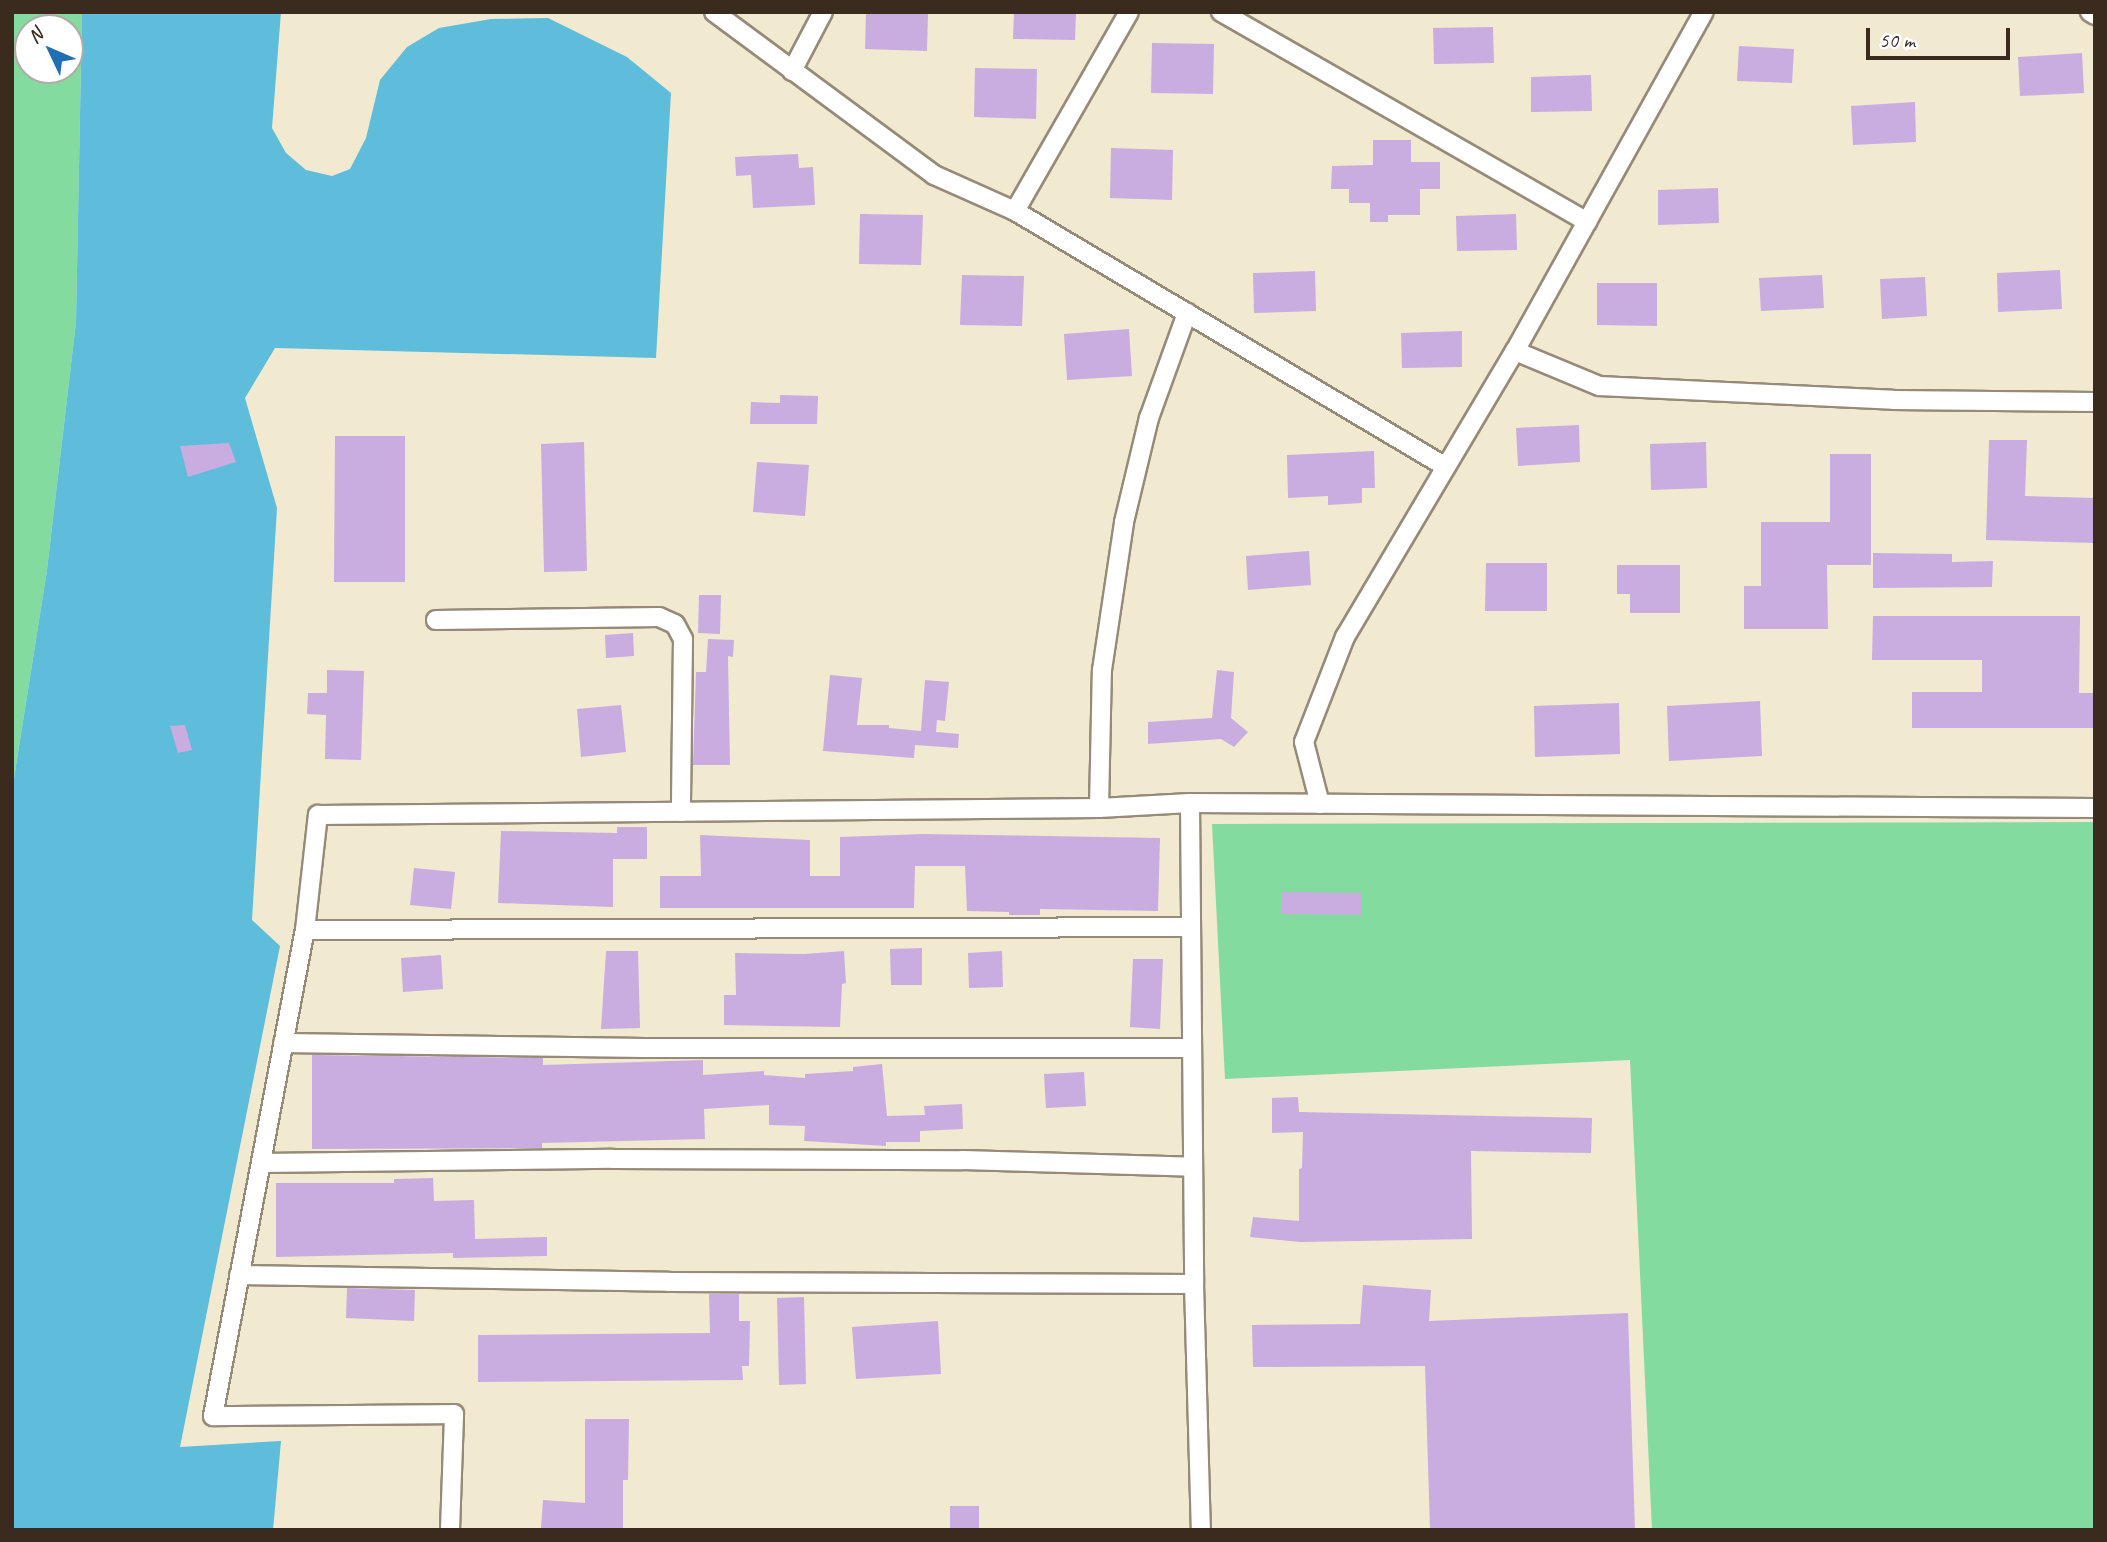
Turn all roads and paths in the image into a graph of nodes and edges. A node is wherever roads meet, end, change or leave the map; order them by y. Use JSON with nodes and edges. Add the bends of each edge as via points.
{"nodes":[{"id":1,"x":714,"y":12,"type":"edge"},
{"id":2,"x":823,"y":12,"type":"edge"},
{"id":3,"x":1129,"y":12,"type":"edge"},
{"id":4,"x":1221,"y":12,"type":"edge"},
{"id":5,"x":1704,"y":12,"type":"edge"},
{"id":6,"x":2090,"y":12,"type":"edge"},
{"id":7,"x":2095,"y":15,"type":"edge"},
{"id":8,"x":792,"y":71,"type":"junction"},
{"id":9,"x":1015,"y":211,"type":"junction"},
{"id":10,"x":1587,"y":222,"type":"junction"},
{"id":11,"x":1187,"y":313,"type":"junction"},
{"id":12,"x":1515,"y":351,"type":"junction"},
{"id":13,"x":2095,"y":402,"type":"edge"},
{"id":14,"x":1446,"y":467,"type":"junction"},
{"id":15,"x":436,"y":620,"type":"dead end"},
{"id":16,"x":1190,"y":803,"type":"junction"},
{"id":17,"x":1320,"y":804,"type":"junction"},
{"id":18,"x":1099,"y":808,"type":"junction"},
{"id":19,"x":2095,"y":808,"type":"edge"},
{"id":20,"x":681,"y":812,"type":"junction"},
{"id":21,"x":1191,"y":927,"type":"junction"},
{"id":22,"x":305,"y":930,"type":"junction"},
{"id":23,"x":283,"y":1043,"type":"junction"},
{"id":24,"x":1192,"y":1048,"type":"junction"},
{"id":25,"x":262,"y":1163,"type":"junction"},
{"id":26,"x":1193,"y":1167,"type":"junction"},
{"id":27,"x":239,"y":1275,"type":"junction"},
{"id":28,"x":1194,"y":1284,"type":"junction"},
{"id":29,"x":450,"y":1530,"type":"edge"},
{"id":30,"x":1201,"y":1530,"type":"edge"}],
"edges":[{"from":1,"to":8,"type":"street"},
{"from":2,"to":8,"type":"street"},
{"from":3,"to":9,"type":"street"},
{"from":4,"to":10,"type":"street"},
{"from":5,"to":10,"type":"street"},
{"from":6,"to":7,"type":"street"},
{"from":8,"to":9,"type":"street","via":[[934,175]]},
{"from":9,"to":11,"type":"street"},
{"from":10,"to":12,"type":"street"},
{"from":11,"to":14,"type":"street"},
{"from":11,"to":18,"type":"street","via":[[1149,418],[1124,522],[1102,670]]},
{"from":12,"to":13,"type":"street","via":[[1598,386],[1893,400]]},
{"from":12,"to":14,"type":"street"},
{"from":14,"to":17,"type":"street","via":[[1345,637],[1304,742]]},
{"from":15,"to":20,"type":"street","via":[[659,617],[675,624],[683,639]]},
{"from":16,"to":17,"type":"street"},
{"from":16,"to":18,"type":"street"},
{"from":16,"to":21,"type":"street"},
{"from":17,"to":19,"type":"street"},
{"from":18,"to":20,"type":"street"},
{"from":20,"to":22,"type":"street","via":[[318,815]]},
{"from":21,"to":22,"type":"street"},
{"from":21,"to":24,"type":"street"},
{"from":22,"to":23,"type":"street"},
{"from":23,"to":24,"type":"street"},
{"from":23,"to":25,"type":"street"},
{"from":24,"to":26,"type":"street"},
{"from":25,"to":26,"type":"street","via":[[949,1160]]},
{"from":25,"to":27,"type":"street"},
{"from":26,"to":28,"type":"street"},
{"from":27,"to":28,"type":"street"},
{"from":27,"to":29,"type":"street","via":[[213,1416],[454,1414]]},
{"from":28,"to":30,"type":"street"}]}
